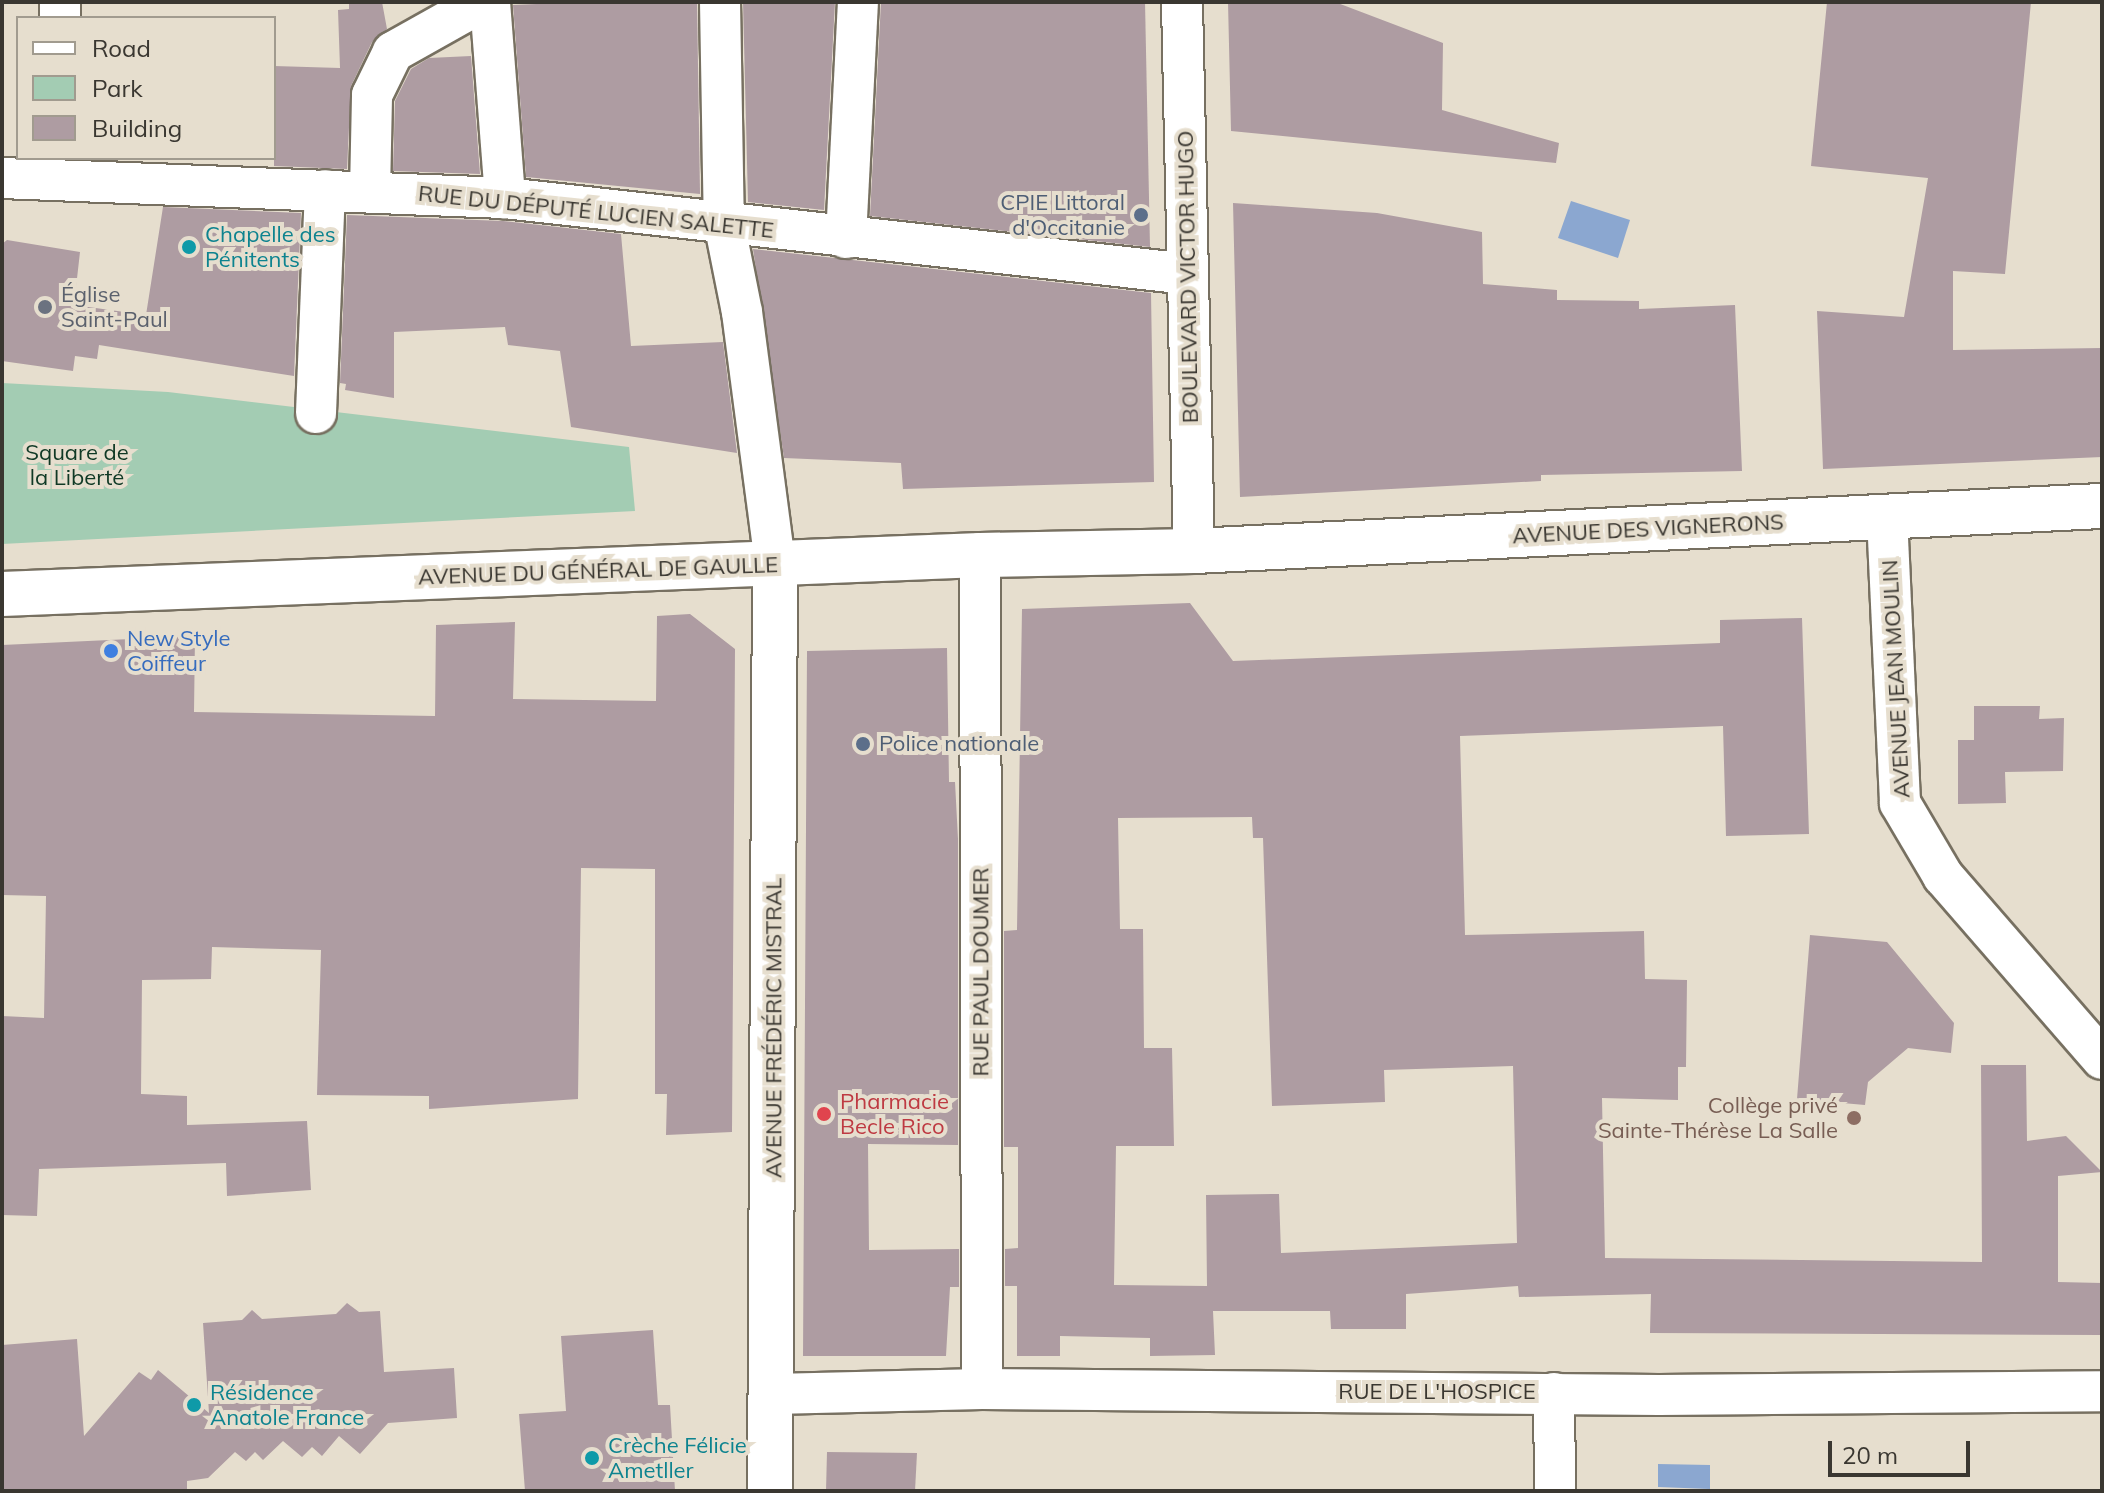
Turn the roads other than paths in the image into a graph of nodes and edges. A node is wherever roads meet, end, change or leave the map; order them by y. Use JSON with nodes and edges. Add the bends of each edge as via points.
{"nodes":[{"id":1,"x":482,"y":2,"type":"edge"},
{"id":2,"x":490,"y":2,"type":"edge"},
{"id":3,"x":720,"y":2,"type":"edge"},
{"id":4,"x":858,"y":2,"type":"edge"},
{"id":5,"x":1182,"y":2,"type":"edge"},
{"id":6,"x":60,"y":167,"type":"edge"},
{"id":7,"x":2,"y":178,"type":"edge"},
{"id":8,"x":325,"y":190,"type":"junction"},
{"id":9,"x":370,"y":192,"type":"junction"},
{"id":10,"x":505,"y":198,"type":"junction"},
{"id":11,"x":724,"y":222,"type":"junction"},
{"id":12,"x":846,"y":238,"type":"junction"},
{"id":13,"x":1188,"y":274,"type":"junction"},
{"id":14,"x":316,"y":413,"type":"dead end"},
{"id":15,"x":2102,"y":506,"type":"edge"},
{"id":16,"x":1887,"y":516,"type":"junction"},
{"id":17,"x":1194,"y":551,"type":"junction"},
{"id":18,"x":980,"y":555,"type":"junction"},
{"id":19,"x":775,"y":564,"type":"junction"},
{"id":20,"x":2,"y":594,"type":"edge"},
{"id":21,"x":2102,"y":1059,"type":"edge"},
{"id":22,"x":982,"y":1389,"type":"junction"},
{"id":23,"x":2102,"y":1391,"type":"edge"},
{"id":24,"x":1554,"y":1393,"type":"junction"},
{"id":25,"x":773,"y":1394,"type":"junction"},
{"id":26,"x":770,"y":1491,"type":"edge"},
{"id":27,"x":1555,"y":1491,"type":"edge"}],
"edges":[{"from":1,"to":9,"type":"street","via":[[393,52],[372,95]]},
{"from":2,"to":10,"type":"street"},
{"from":3,"to":11,"type":"street"},
{"from":4,"to":12,"type":"street"},
{"from":5,"to":13,"type":"street","name":"BOULEVARD VICTOR HUGO"},
{"from":6,"to":7,"type":"street","name":"RUE DU DÉPUTÉ LUCIEN SALETTE"},
{"from":6,"to":8,"type":"street","name":"RUE DU DÉPUTÉ LUCIEN SALETTE"},
{"from":8,"to":9,"type":"street","name":"RUE DU DÉPUTÉ LUCIEN SALETTE"},
{"from":8,"to":14,"type":"street"},
{"from":9,"to":10,"type":"street","name":"RUE DU DÉPUTÉ LUCIEN SALETTE"},
{"from":10,"to":11,"type":"street","name":"RUE DU DÉPUTÉ LUCIEN SALETTE"},
{"from":11,"to":12,"type":"street","name":"RUE DU DÉPUTÉ LUCIEN SALETTE"},
{"from":11,"to":19,"type":"street","via":[[742,312]]},
{"from":12,"to":13,"type":"street","name":"RUE DU DÉPUTÉ LUCIEN SALETTE"},
{"from":13,"to":17,"type":"street","name":"BOULEVARD VICTOR HUGO"},
{"from":15,"to":16,"type":"main road","name":"AVENUE DES VIGNERONS"},
{"from":16,"to":17,"type":"main road","name":"AVENUE DES VIGNERONS"},
{"from":16,"to":21,"type":"street","name":"AVENUE JEAN MOULIN","via":[[1900,803],[1943,876]]},
{"from":17,"to":18,"type":"main road","name":"AVENUE DU GÉNÉRAL DE GAULLE"},
{"from":18,"to":19,"type":"main road","name":"AVENUE DU GÉNÉRAL DE GAULLE"},
{"from":18,"to":22,"type":"street","name":"RUE PAUL DOUMER"},
{"from":19,"to":20,"type":"main road","name":"AVENUE DU GÉNÉRAL DE GAULLE"},
{"from":19,"to":25,"type":"main road","name":"AVENUE FRÉDÉRIC MISTRAL"},
{"from":22,"to":24,"type":"street","name":"RUE DE L'HOSPICE"},
{"from":22,"to":25,"type":"street","name":"RUE DE L'HOSPICE"},
{"from":23,"to":24,"type":"street","name":"RUE DE L'HOSPICE"},
{"from":24,"to":27,"type":"street"},
{"from":25,"to":26,"type":"main road","name":"AVENUE FRÉDÉRIC MISTRAL"}]}
